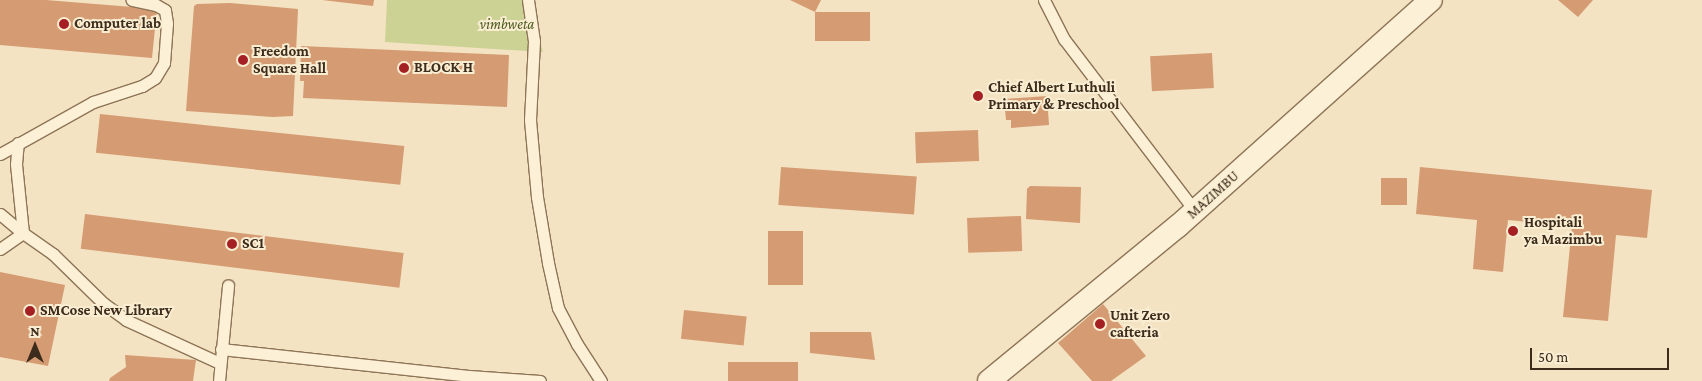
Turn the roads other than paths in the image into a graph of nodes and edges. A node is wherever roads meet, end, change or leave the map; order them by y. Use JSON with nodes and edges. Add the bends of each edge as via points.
{"nodes":[{"id":1,"x":132,"y":0,"type":"edge"},
{"id":2,"x":528,"y":0,"type":"edge"},
{"id":3,"x":1044,"y":0,"type":"edge"},
{"id":4,"x":1431,"y":0,"type":"edge"},
{"id":5,"x":18,"y":143,"type":"junction"},
{"id":6,"x":0,"y":154,"type":"edge"},
{"id":7,"x":1195,"y":210,"type":"junction"},
{"id":8,"x":0,"y":214,"type":"edge"},
{"id":9,"x":23,"y":233,"type":"junction"},
{"id":10,"x":0,"y":249,"type":"edge"},
{"id":11,"x":228,"y":284,"type":"dead end"},
{"id":12,"x":221,"y":349,"type":"junction"},
{"id":13,"x":220,"y":363,"type":"junction"},
{"id":14,"x":219,"y":381,"type":"edge"},
{"id":15,"x":540,"y":381,"type":"edge"},
{"id":16,"x":601,"y":381,"type":"edge"},
{"id":17,"x":989,"y":381,"type":"edge"}],
"edges":[{"from":1,"to":5,"type":"lane","via":[[165,10],[164,64],[155,78],[142,86],[93,102]]},
{"from":2,"to":16,"type":"lane","via":[[534,41],[530,120],[548,263],[558,308]]},
{"from":3,"to":7,"type":"lane","via":[[1064,39]]},
{"from":4,"to":7,"type":"street","name":"MAZIMBU"},
{"from":5,"to":6,"type":"lane"},
{"from":5,"to":9,"type":"lane","via":[[16,173]]},
{"from":7,"to":17,"type":"street","name":"MAZIMBU"},
{"from":8,"to":9,"type":"lane"},
{"from":9,"to":10,"type":"lane"},
{"from":9,"to":13,"type":"lane","via":[[53,254],[103,304],[126,320]]},
{"from":11,"to":12,"type":"lane"},
{"from":12,"to":13,"type":"lane"},
{"from":12,"to":15,"type":"lane"},
{"from":13,"to":14,"type":"lane"}]}
